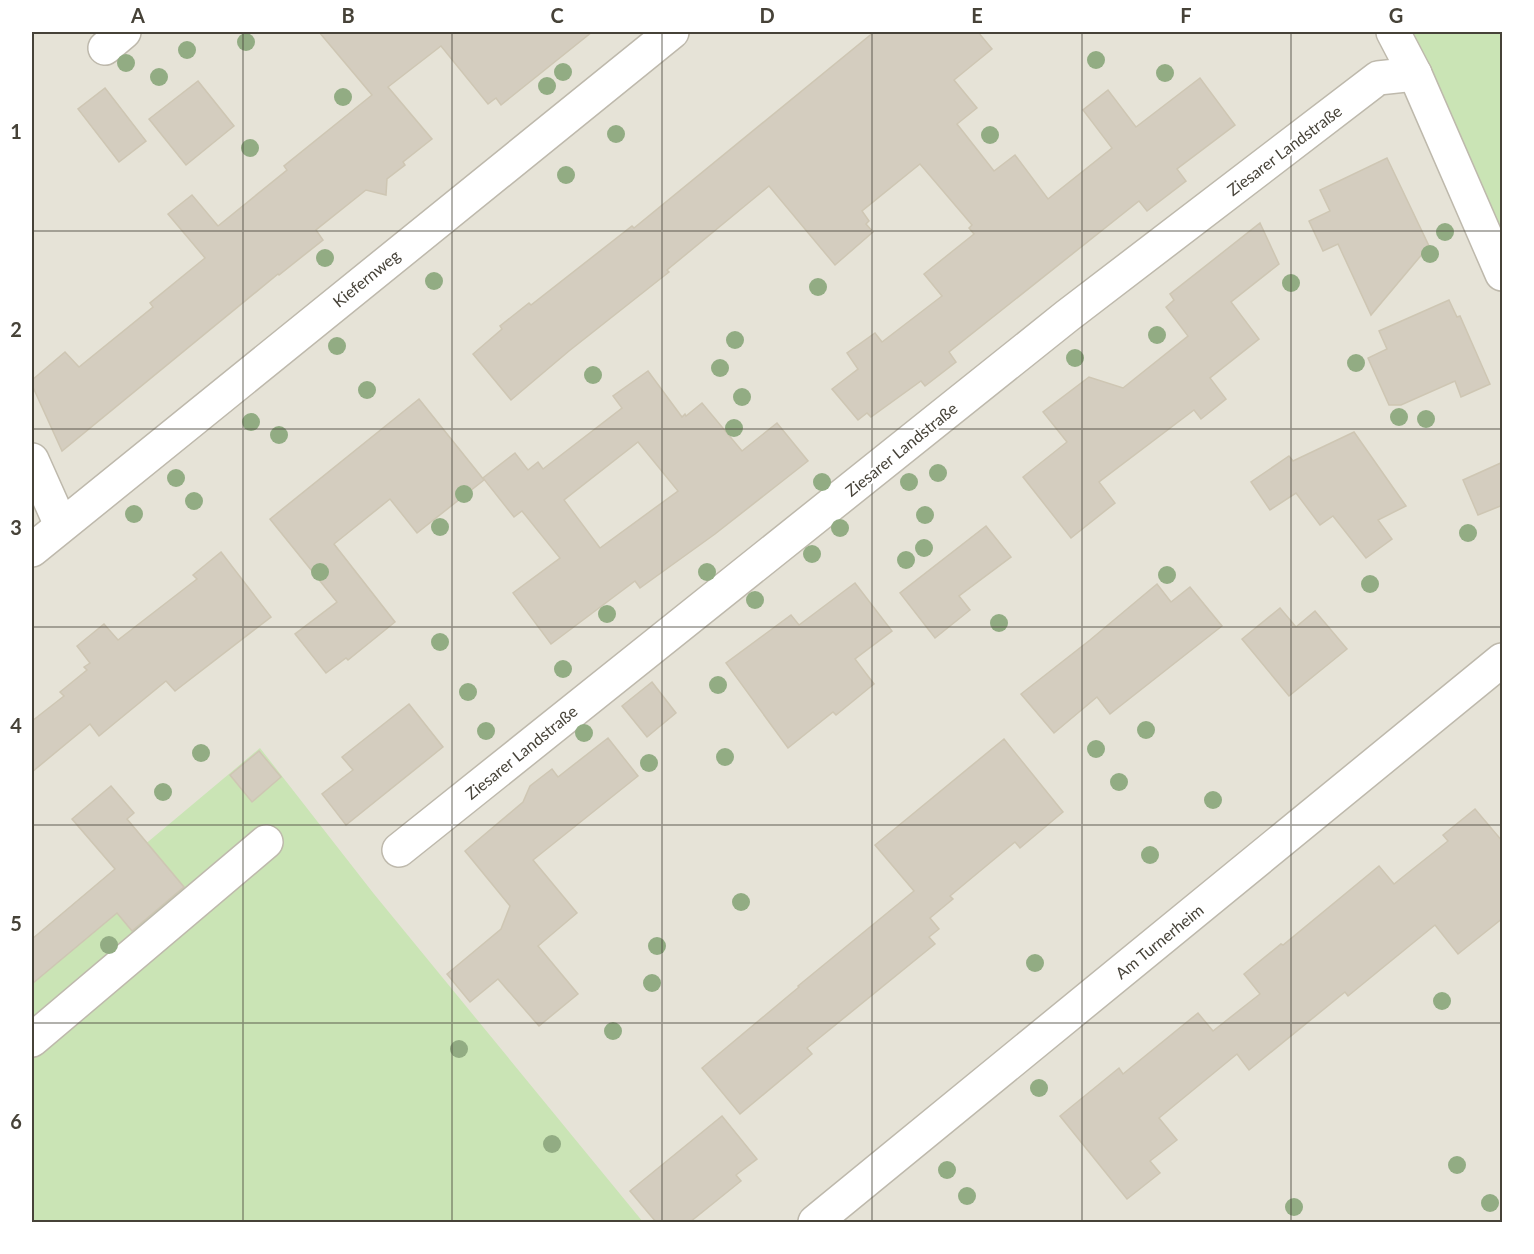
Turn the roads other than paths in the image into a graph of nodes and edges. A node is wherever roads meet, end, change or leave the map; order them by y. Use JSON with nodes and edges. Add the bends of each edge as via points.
{"nodes":[{"id":1,"x":672,"y":32,"type":"edge"},
{"id":2,"x":1393,"y":32,"type":"edge"},
{"id":3,"x":1415,"y":74,"type":"junction"},
{"id":4,"x":1503,"y":274,"type":"edge"},
{"id":5,"x":32,"y":460,"type":"edge"},
{"id":6,"x":61,"y":525,"type":"junction"},
{"id":7,"x":32,"y":550,"type":"edge"},
{"id":8,"x":1503,"y":660,"type":"edge"},
{"id":9,"x":266,"y":842,"type":"dead end"},
{"id":10,"x":399,"y":850,"type":"dead end"},
{"id":11,"x":32,"y":1040,"type":"edge"},
{"id":12,"x":815,"y":1222,"type":"edge"}],
"edges":[{"from":1,"to":6,"type":"street","name":"Kiefernweg"},
{"from":2,"to":3,"type":"street"},
{"from":3,"to":4,"type":"street"},
{"from":3,"to":10,"type":"street","name":"Ziesarer Landstraße","via":[[1378,78],[1359,92],[1067,316]]},
{"from":5,"to":6,"type":"street"},
{"from":6,"to":7,"type":"street","name":"Kiefernweg"},
{"from":8,"to":12,"type":"street","name":"Am Turnerheim"},
{"from":9,"to":11,"type":"street"}]}
